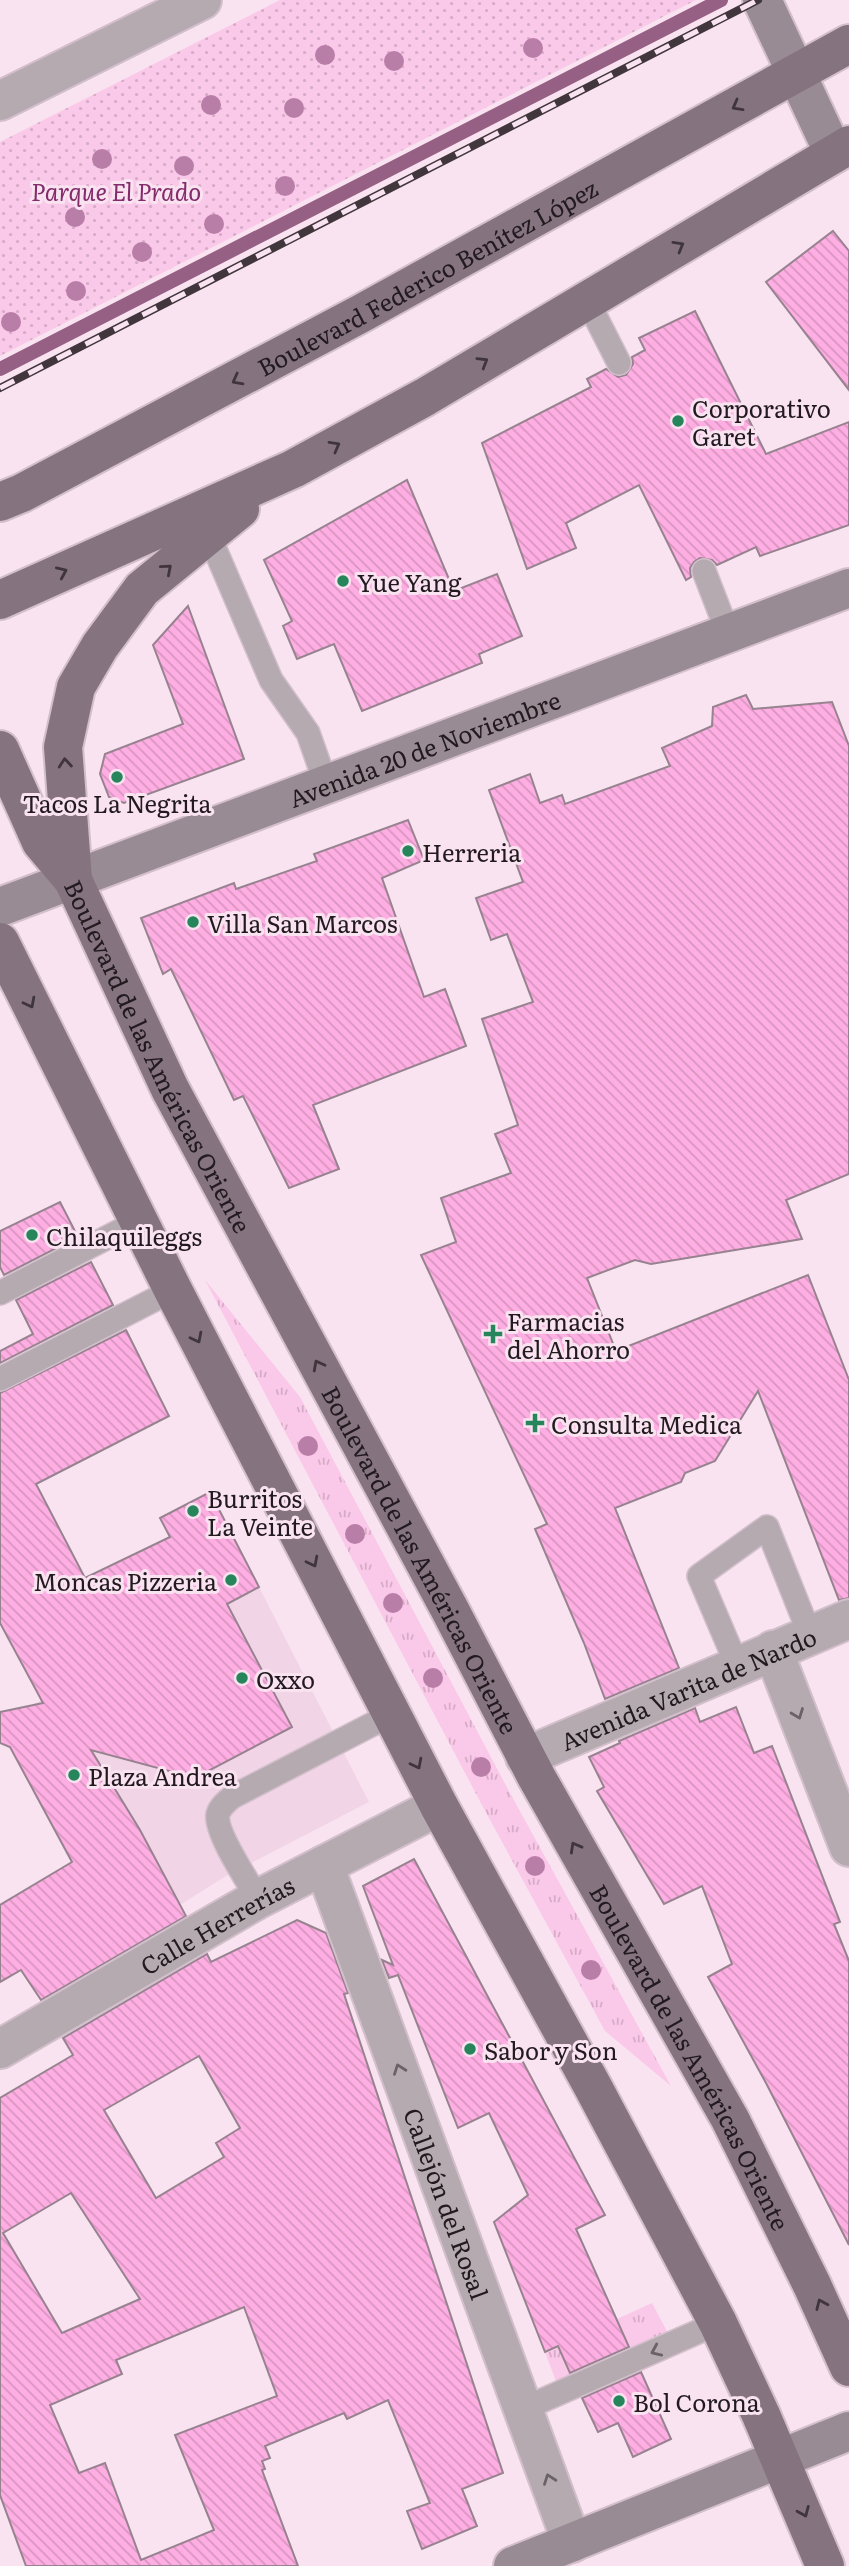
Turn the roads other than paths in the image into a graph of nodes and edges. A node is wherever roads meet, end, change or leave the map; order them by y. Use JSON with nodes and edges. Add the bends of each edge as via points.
{"nodes":[{"id":1,"x":762,"y":0,"type":"edge"},
{"id":2,"x":191,"y":3,"type":"edge"},
{"id":3,"x":849,"y":44,"type":"edge"},
{"id":4,"x":797,"y":74,"type":"junction"},
{"id":5,"x":0,"y":101,"type":"edge"},
{"id":6,"x":842,"y":149,"type":"edge"},
{"id":7,"x":587,"y":299,"type":"junction"},
{"id":8,"x":619,"y":363,"type":"dead end"},
{"id":9,"x":293,"y":469,"type":"junction"},
{"id":10,"x":7,"y":501,"type":"edge"},
{"id":11,"x":208,"y":533,"type":"junction"},
{"id":12,"x":704,"y":571,"type":"dead end"},
{"id":13,"x":849,"y":587,"type":"edge"},
{"id":14,"x":0,"y":600,"type":"edge"},
{"id":15,"x":729,"y":632,"type":"junction"},
{"id":16,"x":0,"y":750,"type":"edge"},
{"id":17,"x":326,"y":784,"type":"junction"},
{"id":18,"x":73,"y":880,"type":"junction"},
{"id":19,"x":0,"y":907,"type":"edge"},
{"id":20,"x":0,"y":942,"type":"edge"},
{"id":21,"x":139,"y":1221,"type":"junction"},
{"id":22,"x":173,"y":1290,"type":"junction"},
{"id":23,"x":0,"y":1293,"type":"edge"},
{"id":24,"x":0,"y":1379,"type":"edge"},
{"id":25,"x":849,"y":1619,"type":"edge"},
{"id":26,"x":810,"y":1635,"type":"junction"},
{"id":27,"x":773,"y":1650,"type":"junction"},
{"id":28,"x":737,"y":1665,"type":"junction"},
{"id":29,"x":392,"y":1714,"type":"junction"},
{"id":30,"x":525,"y":1757,"type":"junction"},
{"id":31,"x":439,"y":1806,"type":"junction"},
{"id":32,"x":849,"y":1847,"type":"edge"},
{"id":33,"x":324,"y":1865,"type":"junction"},
{"id":34,"x":258,"y":1899,"type":"junction"},
{"id":35,"x":0,"y":2049,"type":"edge"},
{"id":36,"x":718,"y":2323,"type":"junction"},
{"id":37,"x":849,"y":2367,"type":"edge"},
{"id":38,"x":523,"y":2409,"type":"junction"},
{"id":39,"x":849,"y":2431,"type":"edge"},
{"id":40,"x":780,"y":2458,"type":"junction"},
{"id":41,"x":572,"y":2543,"type":"junction"},
{"id":42,"x":513,"y":2566,"type":"edge"},
{"id":43,"x":825,"y":2566,"type":"edge"}],
"edges":[{"from":1,"to":4,"type":"main road"},
{"from":2,"to":5,"type":"street"},
{"from":3,"to":4,"type":"main road","name":"Boulevard Federico Benítez López"},
{"from":4,"to":6,"type":"main road"},
{"from":4,"to":10,"type":"main road","name":"Boulevard Federico Benítez López","one_way":true},
{"from":7,"to":6,"type":"main road","one_way":true},
{"from":7,"to":8,"type":"lane"},
{"from":9,"to":7,"type":"main road","one_way":true,"via":[[425,397]]},
{"from":9,"to":11,"type":"main road"},
{"from":14,"to":9,"type":"main road","one_way":true},
{"from":11,"to":17,"type":"lane","via":[[271,680],[308,733]]},
{"from":18,"to":11,"type":"main road","one_way":true,"via":[[63,747],[76,687],[142,589]]},
{"from":12,"to":15,"type":"lane"},
{"from":13,"to":15,"type":"main road","name":"Avenida 20 de Noviembre"},
{"from":15,"to":17,"type":"main road","name":"Avenida 20 de Noviembre"},
{"from":16,"to":18,"type":"main road","name":"Boulevard de las Américas Oriente","via":[[41,842]]},
{"from":17,"to":18,"type":"main road","name":"Avenida 20 de Noviembre"},
{"from":18,"to":19,"type":"main road","name":"Avenida 20 de Noviembre"},
{"from":30,"to":18,"type":"main road","name":"Boulevard de las Américas Oriente","one_way":true,"via":[[170,1089]]},
{"from":20,"to":21,"type":"main road","one_way":true},
{"from":21,"to":22,"type":"main road"},
{"from":21,"to":23,"type":"lane"},
{"from":22,"to":24,"type":"lane"},
{"from":22,"to":29,"type":"main road","one_way":true},
{"from":25,"to":26,"type":"street","name":"Avenida Varita de Nardo"},
{"from":26,"to":27,"type":"street","name":"Avenida Varita de Nardo"},
{"from":26,"to":28,"type":"lane","via":[[767,1527],[699,1576]]},
{"from":27,"to":28,"type":"street","name":"Avenida Varita de Nardo"},
{"from":27,"to":32,"type":"street","one_way":true},
{"from":28,"to":30,"type":"street","name":"Avenida Varita de Nardo"},
{"from":29,"to":31,"type":"main road","one_way":true},
{"from":29,"to":34,"type":"lane","via":[[232,1797],[221,1807],[217,1817],[221,1831]]},
{"from":37,"to":30,"type":"main road","name":"Boulevard de las Américas Oriente","one_way":true,"via":[[730,2119]]},
{"from":31,"to":33,"type":"street","name":"Calle Herrerías"},
{"from":31,"to":36,"type":"main road"},
{"from":33,"to":34,"type":"street","name":"Calle Herrerías"},
{"from":38,"to":33,"type":"street","name":"Callejón del Rosal","one_way":true},
{"from":34,"to":35,"type":"street","name":"Calle Herrerías"},
{"from":36,"to":38,"type":"lane","one_way":true},
{"from":36,"to":40,"type":"main road"},
{"from":41,"to":38,"type":"street","name":"Callejón del Rosal","one_way":true},
{"from":39,"to":40,"type":"main road"},
{"from":40,"to":41,"type":"main road"},
{"from":40,"to":43,"type":"main road","one_way":true},
{"from":41,"to":42,"type":"main road"}]}
